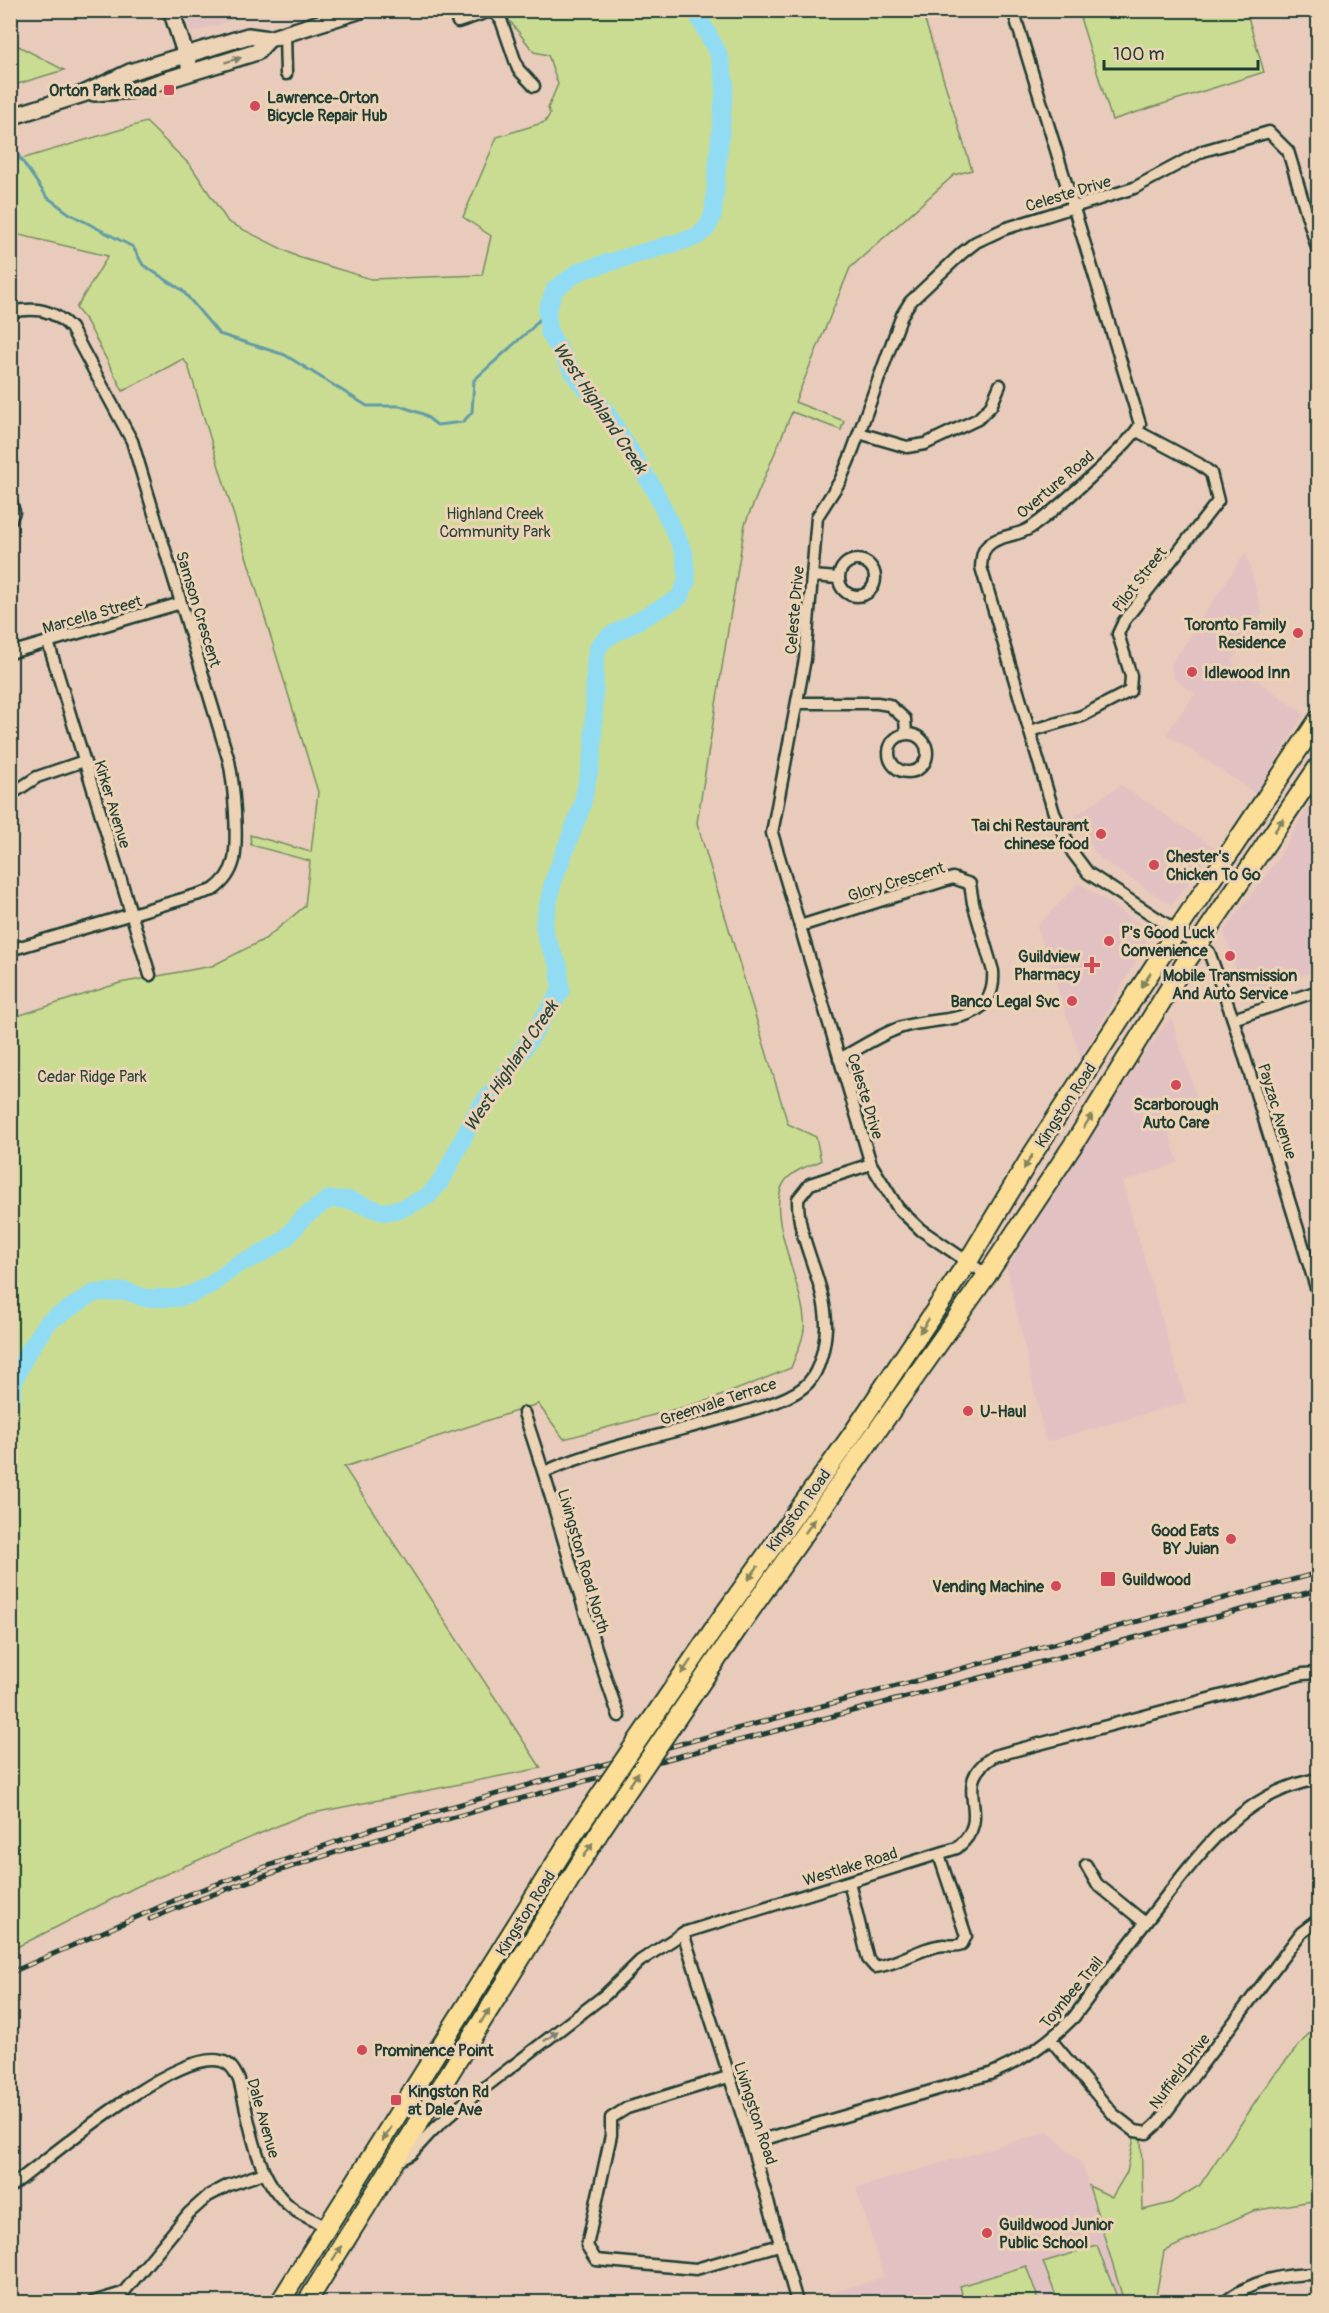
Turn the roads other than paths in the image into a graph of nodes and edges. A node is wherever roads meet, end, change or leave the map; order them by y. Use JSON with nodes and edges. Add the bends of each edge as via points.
{"nodes":[{"id":1,"x":171,"y":10,"type":"edge"},
{"id":2,"x":361,"y":10,"type":"edge"},
{"id":3,"x":453,"y":10,"type":"edge"},
{"id":4,"x":1013,"y":10,"type":"edge"},
{"id":5,"x":285,"y":34,"type":"junction"},
{"id":6,"x":268,"y":39,"type":"junction"},
{"id":7,"x":186,"y":55,"type":"junction"},
{"id":8,"x":191,"y":72,"type":"junction"},
{"id":9,"x":286,"y":74,"type":"dead end"},
{"id":10,"x":534,"y":86,"type":"dead end"},
{"id":11,"x":83,"y":94,"type":"junction"},
{"id":12,"x":10,"y":117,"type":"edge"},
{"id":13,"x":1073,"y":206,"type":"junction"},
{"id":14,"x":1318,"y":251,"type":"edge"},
{"id":15,"x":10,"y":312,"type":"edge"},
{"id":16,"x":1000,"y":385,"type":"dead end"},
{"id":17,"x":1137,"y":431,"type":"junction"},
{"id":18,"x":859,"y":433,"type":"junction"},
{"id":19,"x":10,"y":498,"type":"edge"},
{"id":20,"x":10,"y":521,"type":"edge"},
{"id":21,"x":812,"y":576,"type":"junction"},
{"id":22,"x":838,"y":578,"type":"dead end"},
{"id":23,"x":181,"y":603,"type":"junction"},
{"id":24,"x":48,"y":642,"type":"junction"},
{"id":25,"x":10,"y":653,"type":"edge"},
{"id":26,"x":798,"y":703,"type":"junction"},
{"id":27,"x":1318,"y":720,"type":"edge"},
{"id":28,"x":1030,"y":731,"type":"junction"},
{"id":29,"x":906,"y":734,"type":"dead end"},
{"id":30,"x":84,"y":761,"type":"junction"},
{"id":31,"x":1318,"y":767,"type":"edge"},
{"id":32,"x":10,"y":795,"type":"edge"},
{"id":33,"x":132,"y":915,"type":"junction"},
{"id":34,"x":800,"y":926,"type":"junction"},
{"id":35,"x":1177,"y":931,"type":"junction"},
{"id":36,"x":1199,"y":943,"type":"junction"},
{"id":37,"x":10,"y":950,"type":"edge"},
{"id":38,"x":150,"y":975,"type":"dead end"},
{"id":39,"x":1318,"y":992,"type":"edge"},
{"id":40,"x":1233,"y":1019,"type":"junction"},
{"id":41,"x":839,"y":1059,"type":"junction"},
{"id":42,"x":871,"y":1164,"type":"junction"},
{"id":43,"x":967,"y":1263,"type":"junction"},
{"id":44,"x":1315,"y":1272,"type":"edge"},
{"id":45,"x":987,"y":1275,"type":"junction"},
{"id":46,"x":1318,"y":1294,"type":"edge"},
{"id":47,"x":524,"y":1413,"type":"dead end"},
{"id":48,"x":544,"y":1472,"type":"junction"},
{"id":49,"x":1318,"y":1673,"type":"edge"},
{"id":50,"x":619,"y":1716,"type":"dead end"},
{"id":51,"x":1318,"y":1779,"type":"edge"},
{"id":52,"x":939,"y":1855,"type":"junction"},
{"id":53,"x":1086,"y":1866,"type":"dead end"},
{"id":54,"x":849,"y":1882,"type":"junction"},
{"id":55,"x":1318,"y":1920,"type":"edge"},
{"id":56,"x":1145,"y":1923,"type":"junction"},
{"id":57,"x":683,"y":1933,"type":"junction"},
{"id":58,"x":1051,"y":2040,"type":"junction"},
{"id":59,"x":728,"y":2078,"type":"junction"},
{"id":60,"x":751,"y":2143,"type":"junction"},
{"id":61,"x":392,"y":2164,"type":"junction"},
{"id":62,"x":264,"y":2173,"type":"junction"},
{"id":63,"x":10,"y":2187,"type":"edge"},
{"id":64,"x":329,"y":2228,"type":"junction"},
{"id":65,"x":779,"y":2245,"type":"junction"},
{"id":66,"x":1318,"y":2274,"type":"edge"},
{"id":67,"x":124,"y":2298,"type":"edge"},
{"id":68,"x":93,"y":2302,"type":"edge"},
{"id":69,"x":280,"y":2302,"type":"edge"},
{"id":70,"x":307,"y":2302,"type":"edge"},
{"id":71,"x":797,"y":2302,"type":"edge"},
{"id":72,"x":1225,"y":2302,"type":"edge"}],
"edges":[{"from":1,"to":7,"type":"main road"},
{"from":2,"to":5,"type":"main road"},
{"from":3,"to":10,"type":"street","via":[[458,22],[495,13],[518,69]]},
{"from":4,"to":13,"type":"street"},
{"from":5,"to":6,"type":"main road"},
{"from":5,"to":9,"type":"street"},
{"from":6,"to":7,"type":"main road","via":[[248,36]]},
{"from":8,"to":6,"type":"main road","one_way":true,"via":[[257,52]]},
{"from":7,"to":8,"type":"main road"},
{"from":7,"to":11,"type":"main road","via":[[130,72]]},
{"from":8,"to":11,"type":"main road","via":[[134,90]]},
{"from":11,"to":12,"type":"main road"},
{"from":13,"to":14,"type":"street","name":"Celeste Drive","via":[[1134,188],[1218,145],[1269,132],[1288,151]]},
{"from":13,"to":17,"type":"street","via":[[1137,412]]},
{"from":13,"to":18,"type":"street","name":"Celeste Drive","via":[[976,242],[910,302]]},
{"from":15,"to":23,"type":"street","name":"Samson Crescent","via":[[45,310],[59,315],[71,328],[132,441]]},
{"from":16,"to":18,"type":"street","via":[[991,406],[978,420],[926,444],[908,447]]},
{"from":17,"to":28,"type":"street","name":"Overture Road","via":[[1043,519],[1027,530],[992,542],[982,552],[981,567]]},
{"from":17,"to":28,"type":"street","name":"Pilot Street","via":[[1211,473],[1218,501],[1124,621],[1118,634],[1131,676],[1130,691],[1082,716]]},
{"from":18,"to":21,"type":"street","name":"Celeste Drive","via":[[840,481],[817,517]]},
{"from":19,"to":20,"type":"street","via":[[14,512]]},
{"from":21,"to":22,"type":"street"},
{"from":21,"to":26,"type":"street","name":"Celeste Drive"},
{"from":23,"to":24,"type":"street","name":"Marcella Street"},
{"from":23,"to":33,"type":"street","name":"Samson Crescent","via":[[232,774],[234,859],[225,879],[213,890]]},
{"from":24,"to":25,"type":"street","name":"Marcella Street"},
{"from":24,"to":30,"type":"street","name":"Kirker Avenue"},
{"from":26,"to":29,"type":"street","via":[[889,705],[905,718]]},
{"from":26,"to":34,"type":"street","name":"Celeste Drive","via":[[772,833]]},
{"from":27,"to":35,"type":"main road","name":"Kingston Road"},
{"from":28,"to":35,"type":"street","name":"Overture Road","via":[[1054,813],[1073,853],[1088,873]]},
{"from":30,"to":32,"type":"street","via":[[37,777]]},
{"from":30,"to":33,"type":"street","name":"Kirker Avenue"},
{"from":36,"to":31,"type":"main road","name":"Kingston Road","one_way":true},
{"from":33,"to":37,"type":"street","name":"Samson Crescent"},
{"from":33,"to":38,"type":"street","name":"Kirker Avenue"},
{"from":34,"to":41,"type":"street","name":"Celeste Drive"},
{"from":34,"to":41,"type":"street","name":"Glory Crescent","via":[[953,878],[970,884],[993,971],[990,998],[969,1015],[901,1027]]},
{"from":35,"to":36,"type":"street","name":"Overture Road"},
{"from":35,"to":43,"type":"main road","name":"Kingston Road","one_way":true},
{"from":36,"to":40,"type":"street","name":"Payzac Avenue","via":[[1209,952]]},
{"from":45,"to":36,"type":"main road","name":"Kingston Road","one_way":true},
{"from":39,"to":40,"type":"street"},
{"from":40,"to":44,"type":"street","name":"Payzac Avenue"},
{"from":41,"to":42,"type":"street","name":"Celeste Drive"},
{"from":42,"to":43,"type":"street","name":"Celeste Drive","via":[[898,1208]]},
{"from":42,"to":48,"type":"street","name":"Greenvale Terrace","via":[[810,1184],[798,1199],[799,1216],[822,1290],[826,1328],[821,1359],[808,1383],[757,1408],[609,1449]]},
{"from":43,"to":45,"type":"street","name":"Celeste Drive"},
{"from":43,"to":64,"type":"main road","name":"Kingston Road","one_way":true,"bridge":true,"via":[[573,1834]]},
{"from":44,"to":46,"type":"street","name":"Payzac Avenue"},
{"from":61,"to":45,"type":"main road","name":"Kingston Road","one_way":true,"bridge":true,"via":[[602,1828]]},
{"from":47,"to":48,"type":"street","name":"Livingston Road North"},
{"from":48,"to":50,"type":"street","name":"Livingston Road North","via":[[593,1647]]},
{"from":49,"to":52,"type":"street","name":"Westlake Road","via":[[994,1756],[981,1764],[972,1780],[970,1791],[976,1815],[968,1839]]},
{"from":51,"to":56,"type":"street","name":"Toynbee Trail","via":[[1270,1795],[1239,1815],[1210,1840]]},
{"from":52,"to":54,"type":"street","name":"Westlake Road"},
{"from":52,"to":54,"type":"street","via":[[966,1936],[962,1944],[953,1948],[944,1945],[875,1967],[868,1959]]},
{"from":53,"to":56,"type":"street","via":[[1097,1884]]},
{"from":54,"to":57,"type":"street","name":"Westlake Road"},
{"from":55,"to":58,"type":"street","name":"Nuffield Drive","via":[[1301,1933],[1147,2133],[1135,2131],[1113,2114]]},
{"from":56,"to":58,"type":"street","name":"Toynbee Trail","via":[[1074,2017]]},
{"from":57,"to":59,"type":"street","name":"Livingston Road"},
{"from":61,"to":57,"type":"street","name":"Westlake Road","one_way":true,"via":[[411,2154],[458,2108],[605,1995],[640,1961]]},
{"from":58,"to":60,"type":"street","name":"Toynbee Trail","via":[[1022,2060],[990,2074]]},
{"from":59,"to":60,"type":"street","name":"Livingston Road"},
{"from":59,"to":65,"type":"street","via":[[627,2108],[611,2118],[611,2135],[587,2246],[596,2260],[696,2269]]},
{"from":60,"to":65,"type":"street","name":"Livingston Road"},
{"from":70,"to":61,"type":"main road","name":"Kingston Road","one_way":true},
{"from":62,"to":63,"type":"street","name":"Dale Avenue","via":[[233,2068],[222,2061],[204,2060],[146,2086]]},
{"from":62,"to":64,"type":"street","name":"Dale Avenue","via":[[276,2194],[296,2211]]},
{"from":62,"to":67,"type":"street","via":[[208,2196],[189,2213]]},
{"from":64,"to":69,"type":"main road","name":"Kingston Road"},
{"from":65,"to":71,"type":"street","name":"Livingston Road"},
{"from":66,"to":72,"type":"street","via":[[1271,2278]]},
{"from":67,"to":68,"type":"street"}]}
